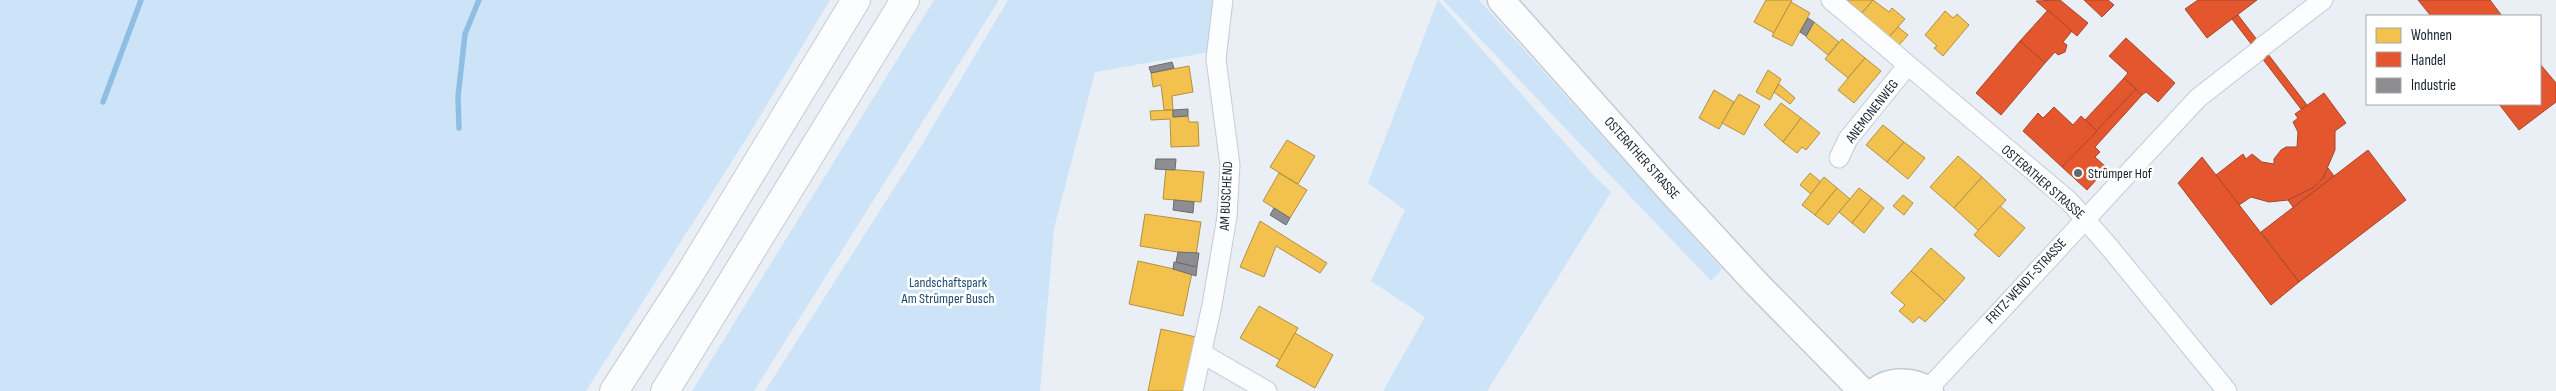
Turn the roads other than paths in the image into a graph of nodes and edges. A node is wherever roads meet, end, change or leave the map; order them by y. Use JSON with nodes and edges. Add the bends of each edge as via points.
{"nodes":[{"id":1,"x":856,"y":0,"type":"edge"},
{"id":2,"x":905,"y":0,"type":"edge"},
{"id":3,"x":1223,"y":0,"type":"edge"},
{"id":4,"x":1501,"y":0,"type":"edge"},
{"id":5,"x":1831,"y":0,"type":"edge"},
{"id":6,"x":2323,"y":0,"type":"edge"},
{"id":7,"x":1907,"y":66,"type":"junction"},
{"id":8,"x":1839,"y":158,"type":"dead end"},
{"id":9,"x":2085,"y":218,"type":"junction"},
{"id":10,"x":1203,"y":354,"type":"junction"},
{"id":11,"x":1856,"y":385,"type":"edge"},
{"id":12,"x":1929,"y":390,"type":"edge"},
{"id":13,"x":614,"y":391,"type":"edge"},
{"id":14,"x":665,"y":391,"type":"edge"},
{"id":15,"x":1193,"y":391,"type":"edge"},
{"id":16,"x":1267,"y":391,"type":"edge"},
{"id":17,"x":1876,"y":391,"type":"edge"},
{"id":18,"x":2227,"y":391,"type":"edge"}],
"edges":[{"from":1,"to":13,"type":"highway","via":[[686,280]]},
{"from":2,"to":14,"type":"highway"},
{"from":3,"to":10,"type":"street","name":"AM BUSCHEND","via":[[1216,59],[1230,166],[1227,217]]},
{"from":4,"to":11,"type":"main road","name":"OSTERATHER STRASSE","via":[[1669,189]]},
{"from":5,"to":7,"type":"street","name":"OSTERATHER STRASSE"},
{"from":6,"to":9,"type":"street","name":"FRITZ-WENDT-STRASSE","via":[[2198,98]]},
{"from":7,"to":8,"type":"street","name":"ANEMONENWEG","via":[[1848,139]]},
{"from":7,"to":9,"type":"street","name":"OSTERATHER STRASSE","via":[[2069,201]]},
{"from":9,"to":12,"type":"street","name":"FRITZ-WENDT-STRASSE"},
{"from":9,"to":18,"type":"street","name":"OSTERATHER STRASSE"},
{"from":10,"to":15,"type":"street","name":"AM BUSCHEND"},
{"from":10,"to":16,"type":"street"},
{"from":12,"to":17,"type":"main road","via":[[1913,383],[1897,382]]}]}
